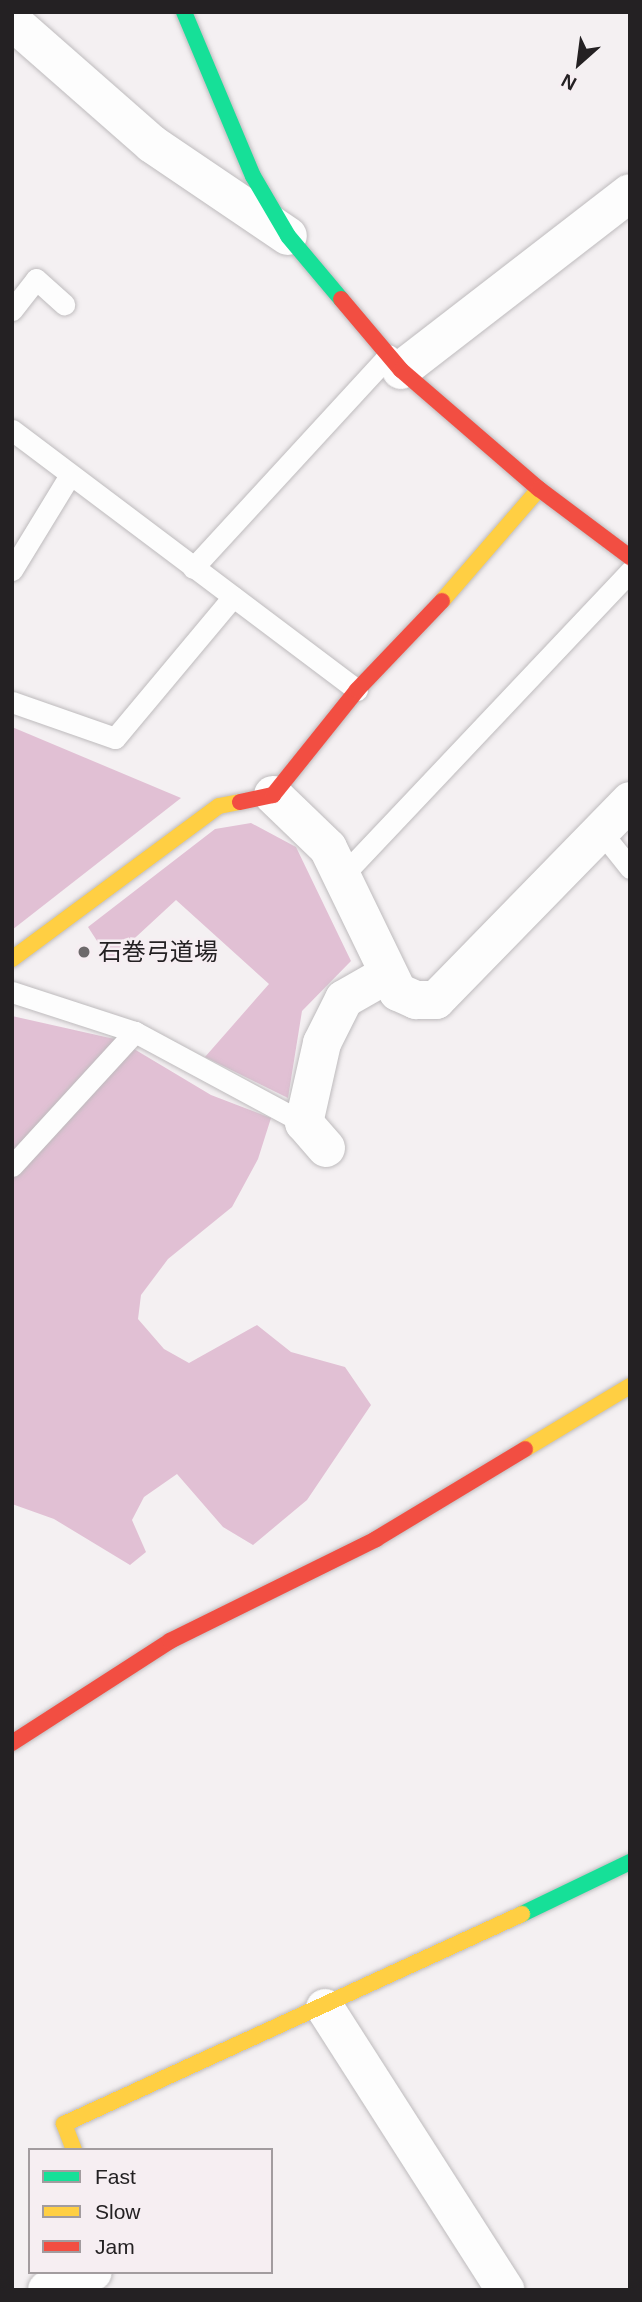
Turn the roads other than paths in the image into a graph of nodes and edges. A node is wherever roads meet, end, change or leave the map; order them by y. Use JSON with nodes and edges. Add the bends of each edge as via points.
{"nodes":[{"id":1,"x":184,"y":12,"type":"edge"},
{"id":2,"x":12,"y":21,"type":"edge"},
{"id":3,"x":630,"y":194,"type":"edge"},
{"id":4,"x":288,"y":236,"type":"junction"},
{"id":5,"x":64,"y":304,"type":"dead end"},
{"id":6,"x":12,"y":310,"type":"edge"},
{"id":7,"x":395,"y":363,"type":"junction"},
{"id":8,"x":12,"y":430,"type":"edge"},
{"id":9,"x":70,"y":475,"type":"junction"},
{"id":10,"x":539,"y":489,"type":"junction"},
{"id":11,"x":630,"y":557,"type":"edge"},
{"id":12,"x":193,"y":568,"type":"junction"},
{"id":13,"x":12,"y":570,"type":"edge"},
{"id":14,"x":630,"y":570,"type":"edge"},
{"id":15,"x":233,"y":597,"type":"junction"},
{"id":16,"x":356,"y":690,"type":"junction"},
{"id":17,"x":12,"y":702,"type":"edge"},
{"id":18,"x":273,"y":795,"type":"junction"},
{"id":19,"x":630,"y":801,"type":"edge"},
{"id":20,"x":602,"y":833,"type":"junction"},
{"id":21,"x":630,"y":868,"type":"edge"},
{"id":22,"x":343,"y":875,"type":"junction"},
{"id":23,"x":12,"y":959,"type":"edge"},
{"id":24,"x":388,"y":974,"type":"junction"},
{"id":25,"x":12,"y":992,"type":"edge"},
{"id":26,"x":135,"y":1032,"type":"junction"},
{"id":27,"x":315,"y":1135,"type":"joint"},
{"id":28,"x":12,"y":1166,"type":"edge"},
{"id":29,"x":630,"y":1386,"type":"edge"},
{"id":30,"x":12,"y":1744,"type":"edge"},
{"id":31,"x":630,"y":1862,"type":"edge"},
{"id":32,"x":325,"y":2008,"type":"junction"},
{"id":33,"x":73,"y":2148,"type":"edge"},
{"id":34,"x":88,"y":2274,"type":"edge"},
{"id":35,"x":47,"y":2290,"type":"edge"},
{"id":36,"x":505,"y":2290,"type":"edge"}],
"edges":[{"from":1,"to":4,"type":"street","via":[[253,176]]},
{"from":2,"to":4,"type":"street","via":[[152,144]]},
{"from":3,"to":7,"type":"street"},
{"from":4,"to":7,"type":"street"},
{"from":5,"to":6,"type":"lane","via":[[36,279]]},
{"from":7,"to":10,"type":"street"},
{"from":7,"to":12,"type":"lane"},
{"from":8,"to":9,"type":"lane"},
{"from":9,"to":12,"type":"lane"},
{"from":9,"to":13,"type":"lane"},
{"from":10,"to":11,"type":"street"},
{"from":10,"to":16,"type":"street","via":[[395,655]]},
{"from":12,"to":15,"type":"lane"},
{"from":14,"to":22,"type":"lane"},
{"from":15,"to":16,"type":"lane"},
{"from":15,"to":17,"type":"lane","via":[[115,738]]},
{"from":16,"to":18,"type":"street"},
{"from":18,"to":22,"type":"street","via":[[328,848]]},
{"from":18,"to":23,"type":"street","via":[[219,806]]},
{"from":19,"to":20,"type":"street"},
{"from":20,"to":21,"type":"lane"},
{"from":20,"to":24,"type":"street","via":[[436,1000],[416,1000],[398,992]]},
{"from":22,"to":24,"type":"street"},
{"from":24,"to":27,"type":"street","via":[[344,999],[322,1043]]},
{"from":25,"to":26,"type":"lane"},
{"from":26,"to":27,"type":"lane"},
{"from":26,"to":28,"type":"lane"},
{"from":29,"to":30,"type":"street","via":[[376,1539],[170,1641]]},
{"from":31,"to":32,"type":"street"},
{"from":32,"to":33,"type":"street","via":[[64,2124]]},
{"from":32,"to":36,"type":"street"},
{"from":34,"to":35,"type":"street"}]}
